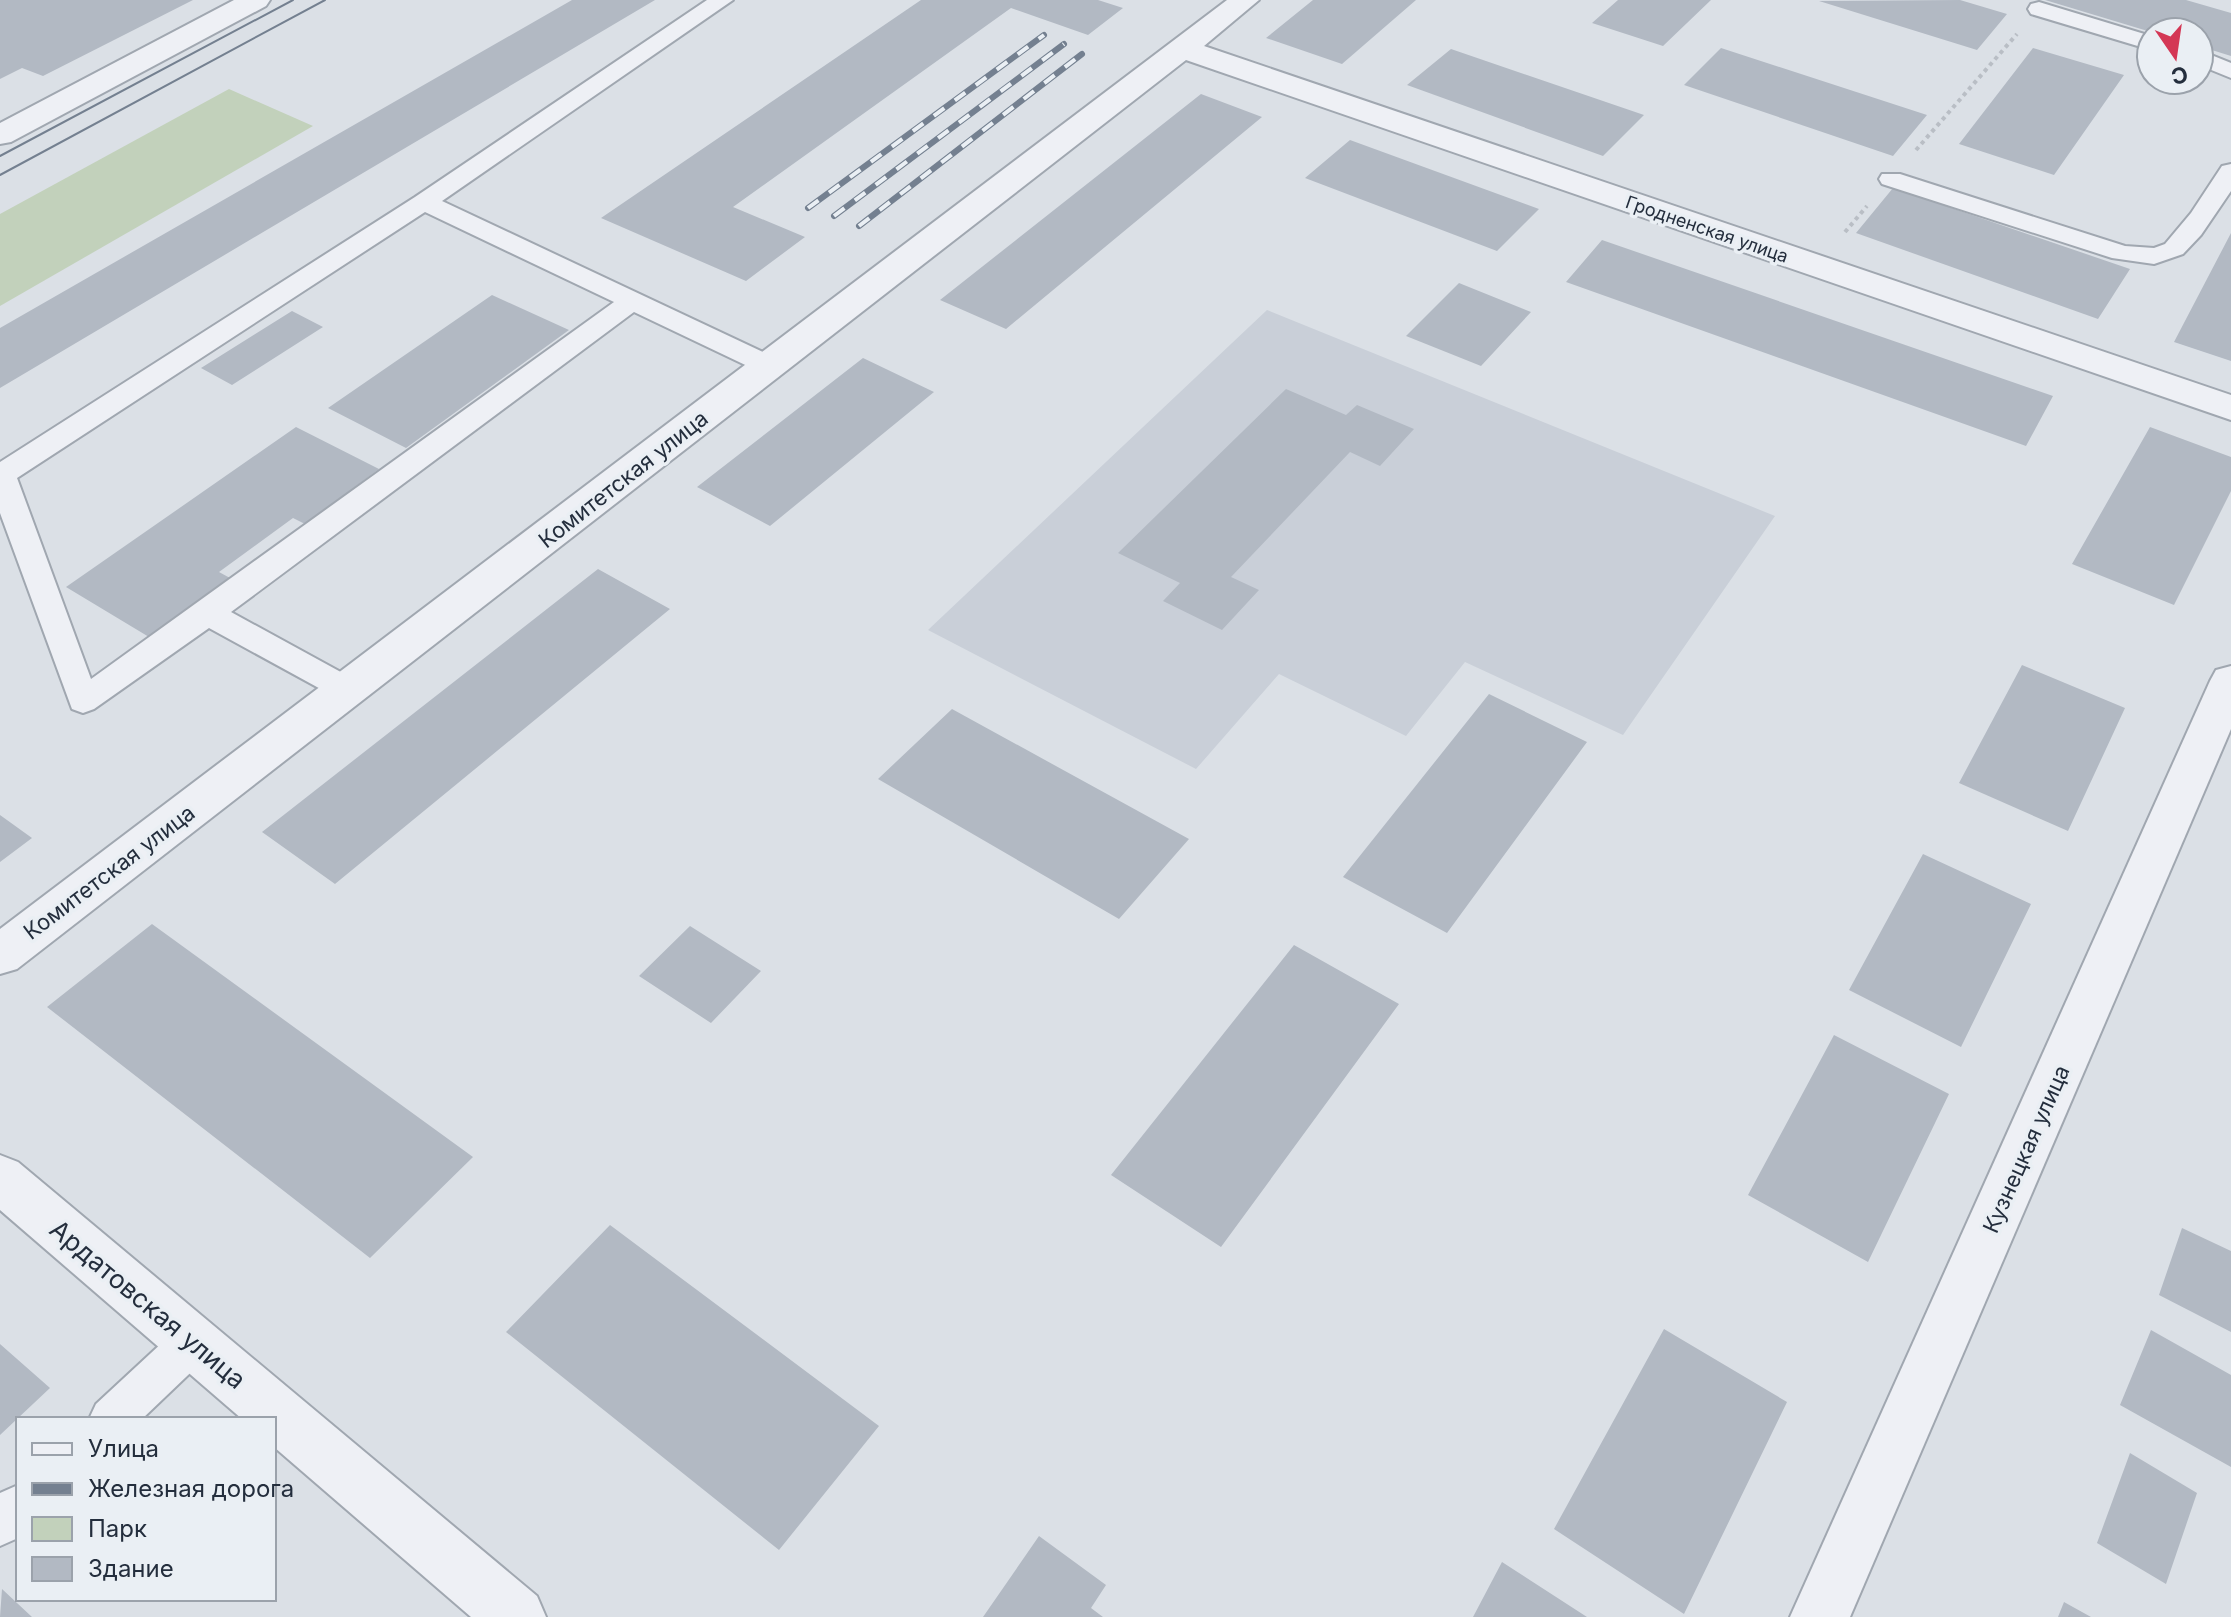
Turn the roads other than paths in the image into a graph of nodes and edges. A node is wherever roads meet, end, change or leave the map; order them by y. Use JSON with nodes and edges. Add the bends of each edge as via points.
{"nodes":[{"id":1,"x":256,"y":0,"type":"edge"},
{"id":2,"x":722,"y":0,"type":"edge"},
{"id":3,"x":1245,"y":0,"type":"edge"},
{"id":4,"x":2039,"y":9,"type":"road end"},
{"id":5,"x":2135,"y":38,"type":"edge"},
{"id":6,"x":1184,"y":49,"type":"junction"},
{"id":7,"x":0,"y":135,"type":"edge"},
{"id":8,"x":2231,"y":171,"type":"edge"},
{"id":9,"x":1891,"y":179,"type":"road end"},
{"id":10,"x":424,"y":202,"type":"junction"},
{"id":11,"x":632,"y":301,"type":"junction"},
{"id":12,"x":770,"y":366,"type":"junction"},
{"id":13,"x":2231,"y":408,"type":"edge"},
{"id":14,"x":208,"y":613,"type":"junction"},
{"id":15,"x":2231,"y":681,"type":"edge"},
{"id":16,"x":348,"y":690,"type":"junction"},
{"id":17,"x":0,"y":955,"type":"edge"},
{"id":18,"x":0,"y":1178,"type":"edge"},
{"id":19,"x":193,"y":1342,"type":"junction"},
{"id":20,"x":113,"y":1417,"type":"edge"},
{"id":21,"x":16,"y":1509,"type":"edge"},
{"id":22,"x":0,"y":1524,"type":"edge"},
{"id":23,"x":516,"y":1617,"type":"edge"},
{"id":24,"x":1820,"y":1617,"type":"edge"}],
"edges":[{"from":1,"to":7,"type":"street"},
{"from":2,"to":10,"type":"lane"},
{"from":3,"to":6,"type":"street","name":"Комитетская улица"},
{"from":4,"to":5,"type":"lane"},
{"from":6,"to":12,"type":"street","name":"Комитетская улица"},
{"from":6,"to":13,"type":"street","name":"Гродненская улица"},
{"from":8,"to":9,"type":"lane","via":[[2181,243],[2149,257],[2121,253]]},
{"from":10,"to":11,"type":"lane"},
{"from":10,"to":14,"type":"lane","via":[[1,475],[83,701]]},
{"from":11,"to":12,"type":"lane"},
{"from":11,"to":14,"type":"lane"},
{"from":12,"to":16,"type":"street","name":"Комитетская улица"},
{"from":14,"to":16,"type":"lane"},
{"from":15,"to":24,"type":"street","name":"Кузнецкая улица"},
{"from":16,"to":17,"type":"street","name":"Комитетская улица"},
{"from":18,"to":19,"type":"street","name":"Ардатовская улица"},
{"from":19,"to":20,"type":"lane"},
{"from":19,"to":23,"type":"street","name":"Ардатовская улица"},
{"from":21,"to":22,"type":"lane"}]}
